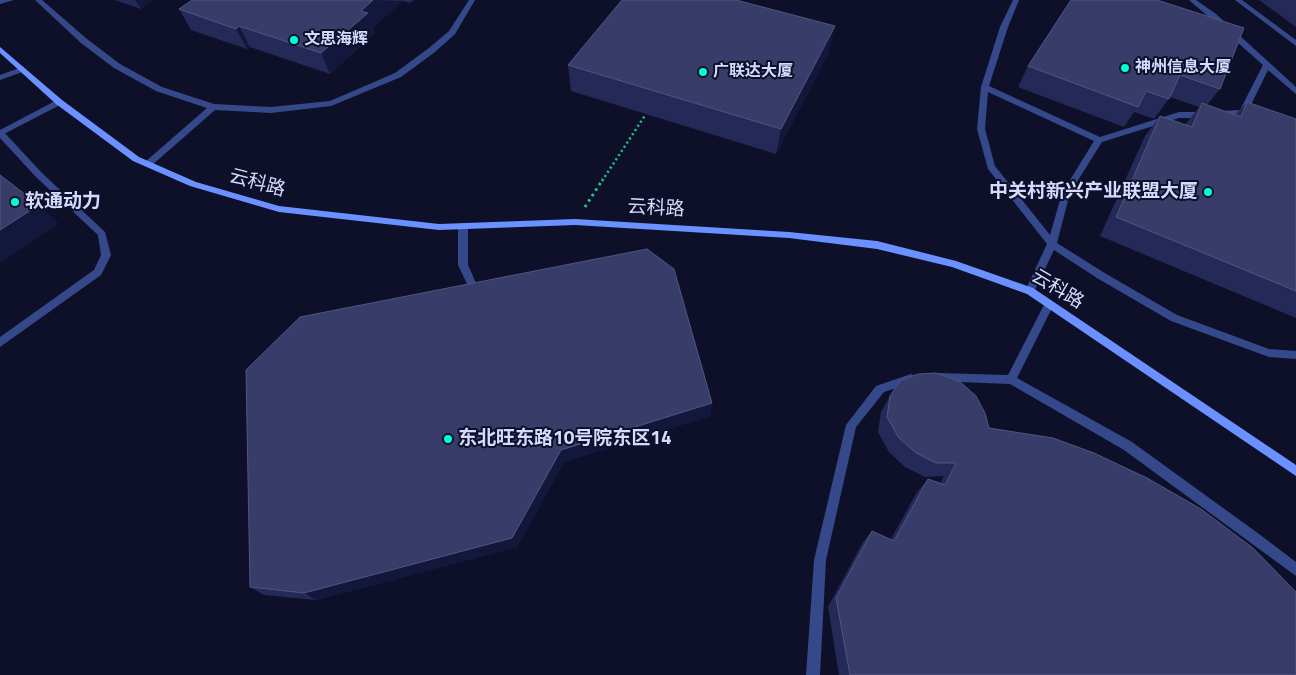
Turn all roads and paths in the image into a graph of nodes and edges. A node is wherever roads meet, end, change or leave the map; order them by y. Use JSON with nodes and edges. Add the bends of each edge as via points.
{"nodes":[{"id":1,"x":11,"y":0,"type":"edge"},
{"id":2,"x":38,"y":0,"type":"edge"},
{"id":3,"x":472,"y":0,"type":"edge"},
{"id":4,"x":1016,"y":0,"type":"edge"},
{"id":5,"x":1192,"y":0,"type":"edge"},
{"id":6,"x":1238,"y":0,"type":"edge"},
{"id":7,"x":0,"y":2,"type":"edge"},
{"id":8,"x":1296,"y":44,"type":"edge"},
{"id":9,"x":0,"y":49,"type":"edge"},
{"id":10,"x":1267,"y":65,"type":"junction"},
{"id":11,"x":22,"y":69,"type":"junction"},
{"id":12,"x":0,"y":78,"type":"edge"},
{"id":13,"x":985,"y":87,"type":"junction"},
{"id":14,"x":1296,"y":91,"type":"edge"},
{"id":15,"x":58,"y":102,"type":"junction"},
{"id":16,"x":213,"y":107,"type":"junction"},
{"id":17,"x":646,"y":114,"type":"edge"},
{"id":18,"x":0,"y":133,"type":"edge"},
{"id":19,"x":1099,"y":140,"type":"junction"},
{"id":20,"x":148,"y":164,"type":"junction"},
{"id":21,"x":576,"y":222,"type":"junction"},
{"id":22,"x":463,"y":226,"type":"junction"},
{"id":23,"x":1052,"y":244,"type":"junction"},
{"id":24,"x":491,"y":285,"type":"edge"},
{"id":25,"x":1030,"y":291,"type":"junction"},
{"id":26,"x":1049,"y":304,"type":"junction"},
{"id":27,"x":0,"y":343,"type":"edge"},
{"id":28,"x":1296,"y":355,"type":"edge"},
{"id":29,"x":1011,"y":380,"type":"junction"},
{"id":30,"x":1296,"y":471,"type":"edge"},
{"id":31,"x":1296,"y":570,"type":"edge"},
{"id":32,"x":813,"y":675,"type":"edge"}],
"edges":[{"from":1,"to":7,"type":"street"},
{"from":2,"to":16,"type":"street","via":[[117,66],[159,89]]},
{"from":3,"to":16,"type":"street","via":[[452,32],[432,50],[398,75],[332,103],[271,110]]},
{"from":4,"to":13,"type":"street"},
{"from":5,"to":10,"type":"street"},
{"from":6,"to":8,"type":"street"},
{"from":9,"to":11,"type":"street","name":"云科路"},
{"from":10,"to":14,"type":"street"},
{"from":10,"to":19,"type":"street","via":[[1243,113],[1179,115]]},
{"from":11,"to":12,"type":"street"},
{"from":11,"to":15,"type":"street","name":"云科路"},
{"from":13,"to":19,"type":"street"},
{"from":13,"to":23,"type":"street","via":[[981,129],[991,167]]},
{"from":15,"to":18,"type":"street"},
{"from":15,"to":20,"type":"street","name":"云科路","via":[[136,160]]},
{"from":16,"to":20,"type":"street"},
{"from":17,"to":21,"type":"path"},
{"from":18,"to":27,"type":"street","via":[[102,234],[106,255],[98,272]]},
{"from":19,"to":23,"type":"street","via":[[1066,193]]},
{"from":20,"to":22,"type":"street","name":"云科路","via":[[194,184],[279,209],[421,226]]},
{"from":21,"to":22,"type":"street","name":"云科路"},
{"from":21,"to":25,"type":"street","name":"云科路","via":[[789,235],[877,245],[953,264]]},
{"from":22,"to":24,"type":"street","via":[[464,265],[473,287]]},
{"from":23,"to":25,"type":"street"},
{"from":23,"to":28,"type":"street","via":[[1174,318],[1269,353]]},
{"from":25,"to":26,"type":"street","name":"云科路"},
{"from":26,"to":29,"type":"street"},
{"from":26,"to":30,"type":"street","name":"云科路"},
{"from":29,"to":31,"type":"street","via":[[1128,446]]},
{"from":29,"to":32,"type":"street","via":[[917,377],[880,389],[851,425],[820,560]]}]}
